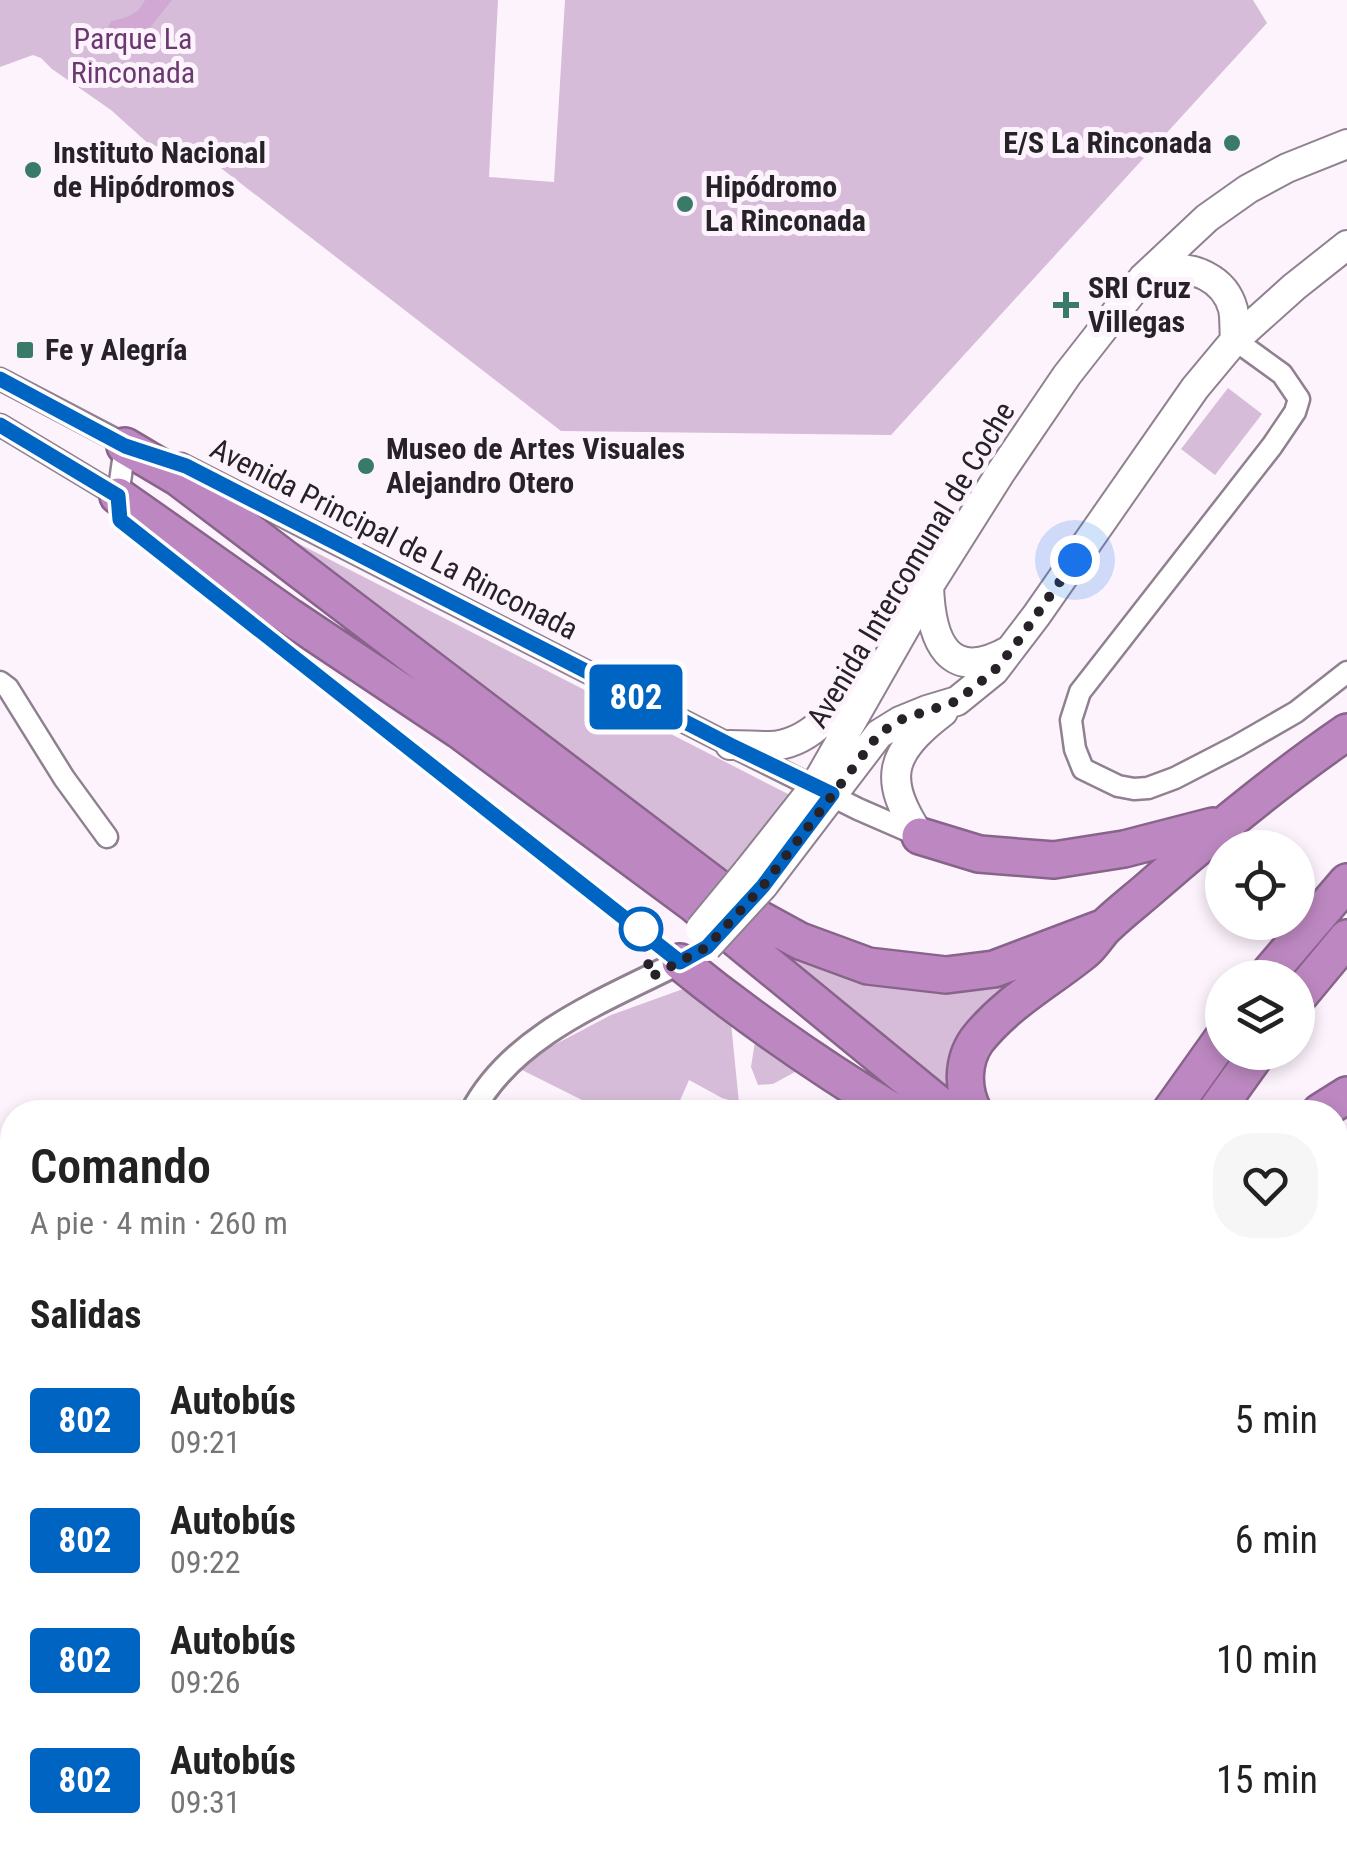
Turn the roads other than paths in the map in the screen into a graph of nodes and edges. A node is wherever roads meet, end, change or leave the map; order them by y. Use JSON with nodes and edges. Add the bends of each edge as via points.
{"nodes":[{"id":1,"x":1347,"y":144,"type":"edge"},
{"id":2,"x":1347,"y":246,"type":"edge"},
{"id":3,"x":1134,"y":289,"type":"junction"},
{"id":4,"x":1235,"y":340,"type":"junction"},
{"id":5,"x":0,"y":379,"type":"edge"},
{"id":6,"x":0,"y":425,"type":"edge"},
{"id":7,"x":125,"y":446,"type":"junction"},
{"id":8,"x":118,"y":496,"type":"junction"},
{"id":9,"x":929,"y":586,"type":"junction"},
{"id":10,"x":900,"y":636,"type":"junction"},
{"id":11,"x":1014,"y":647,"type":"junction"},
{"id":12,"x":1347,"y":672,"type":"edge"},
{"id":13,"x":0,"y":682,"type":"edge"},
{"id":14,"x":957,"y":701,"type":"junction"},
{"id":15,"x":1347,"y":732,"type":"edge"},
{"id":16,"x":730,"y":745,"type":"junction"},
{"id":17,"x":824,"y":790,"type":"junction"},
{"id":18,"x":1224,"y":823,"type":"junction"},
{"id":19,"x":920,"y":836,"type":"junction"},
{"id":20,"x":107,"y":838,"type":"dead end"},
{"id":21,"x":1347,"y":882,"type":"edge"},
{"id":22,"x":1105,"y":928,"type":"junction"},
{"id":23,"x":1347,"y":938,"type":"edge"},
{"id":24,"x":694,"y":948,"type":"junction"},
{"id":25,"x":1280,"y":960,"type":"edge"},
{"id":26,"x":1315,"y":977,"type":"edge"},
{"id":27,"x":1205,"y":1062,"type":"edge"},
{"id":28,"x":1245,"y":1070,"type":"edge"},
{"id":29,"x":479,"y":1100,"type":"edge"},
{"id":30,"x":875,"y":1100,"type":"edge"},
{"id":31,"x":933,"y":1100,"type":"edge"},
{"id":32,"x":970,"y":1100,"type":"edge"},
{"id":33,"x":1178,"y":1100,"type":"edge"},
{"id":34,"x":1224,"y":1100,"type":"edge"}],
"edges":[{"from":1,"to":3,"type":"main road","name":"Avenida Intercomunal de Coche","via":[[1248,189],[1206,218]]},
{"from":2,"to":4,"type":"main road","name":"Avenida Intercomunal de Coche"},
{"from":3,"to":4,"type":"main road","via":[[1173,271],[1210,278],[1233,309]]},
{"from":3,"to":9,"type":"main road","name":"Avenida Intercomunal de Coche","via":[[1067,375]]},
{"from":4,"to":11,"type":"main road","name":"Avenida Intercomunal de Coche"},
{"from":4,"to":12,"type":"street","via":[[1282,374],[1299,399],[1295,412],[1080,692],[1071,720],[1075,748],[1084,769],[1101,779],[1148,788],[1296,712]]},
{"from":5,"to":7,"type":"street","name":"Avenida Principal de La Rinconada"},
{"from":6,"to":8,"type":"street"},
{"from":7,"to":8,"type":"street"},
{"from":7,"to":16,"type":"street","name":"Avenida Principal de La Rinconada","via":[[186,466]]},
{"from":7,"to":22,"type":"highway","via":[[179,478],[756,917],[800,941],[868,966],[946,975],[994,969]]},
{"from":8,"to":31,"type":"highway","via":[[616,846]]},
{"from":9,"to":10,"type":"main road","name":"Avenida Intercomunal de Coche"},
{"from":9,"to":11,"type":"main road","via":[[933,627],[946,653],[982,662]]},
{"from":10,"to":16,"type":"main road","via":[[808,734],[773,746]]},
{"from":10,"to":17,"type":"main road","name":"Avenida Intercomunal de Coche"},
{"from":11,"to":14,"type":"main road","name":"Avenida Intercomunal de Coche"},
{"from":13,"to":20,"type":"street"},
{"from":14,"to":17,"type":"main road","name":"Avenida Intercomunal de Coche","via":[[888,728]]},
{"from":14,"to":19,"type":"main road","via":[[924,726],[898,760],[896,788]]},
{"from":15,"to":18,"type":"highway"},
{"from":16,"to":17,"type":"street","name":"Avenida Principal de La Rinconada"},
{"from":17,"to":19,"type":"street","name":"Avenida Principal de La Rinconada"},
{"from":17,"to":24,"type":"main road","name":"Avenida Intercomunal de Coche","bridge":true},
{"from":18,"to":19,"type":"highway","via":[[1054,860],[979,854]]},
{"from":18,"to":22,"type":"highway"},
{"from":21,"to":25,"type":"highway"},
{"from":22,"to":32,"type":"highway","via":[[977,1040],[966,1065]]},
{"from":23,"to":26,"type":"highway"},
{"from":24,"to":29,"type":"street","via":[[558,1026],[510,1062]]},
{"from":24,"to":30,"type":"highway","via":[[742,1012]]},
{"from":27,"to":33,"type":"highway"},
{"from":28,"to":34,"type":"highway"}]}
